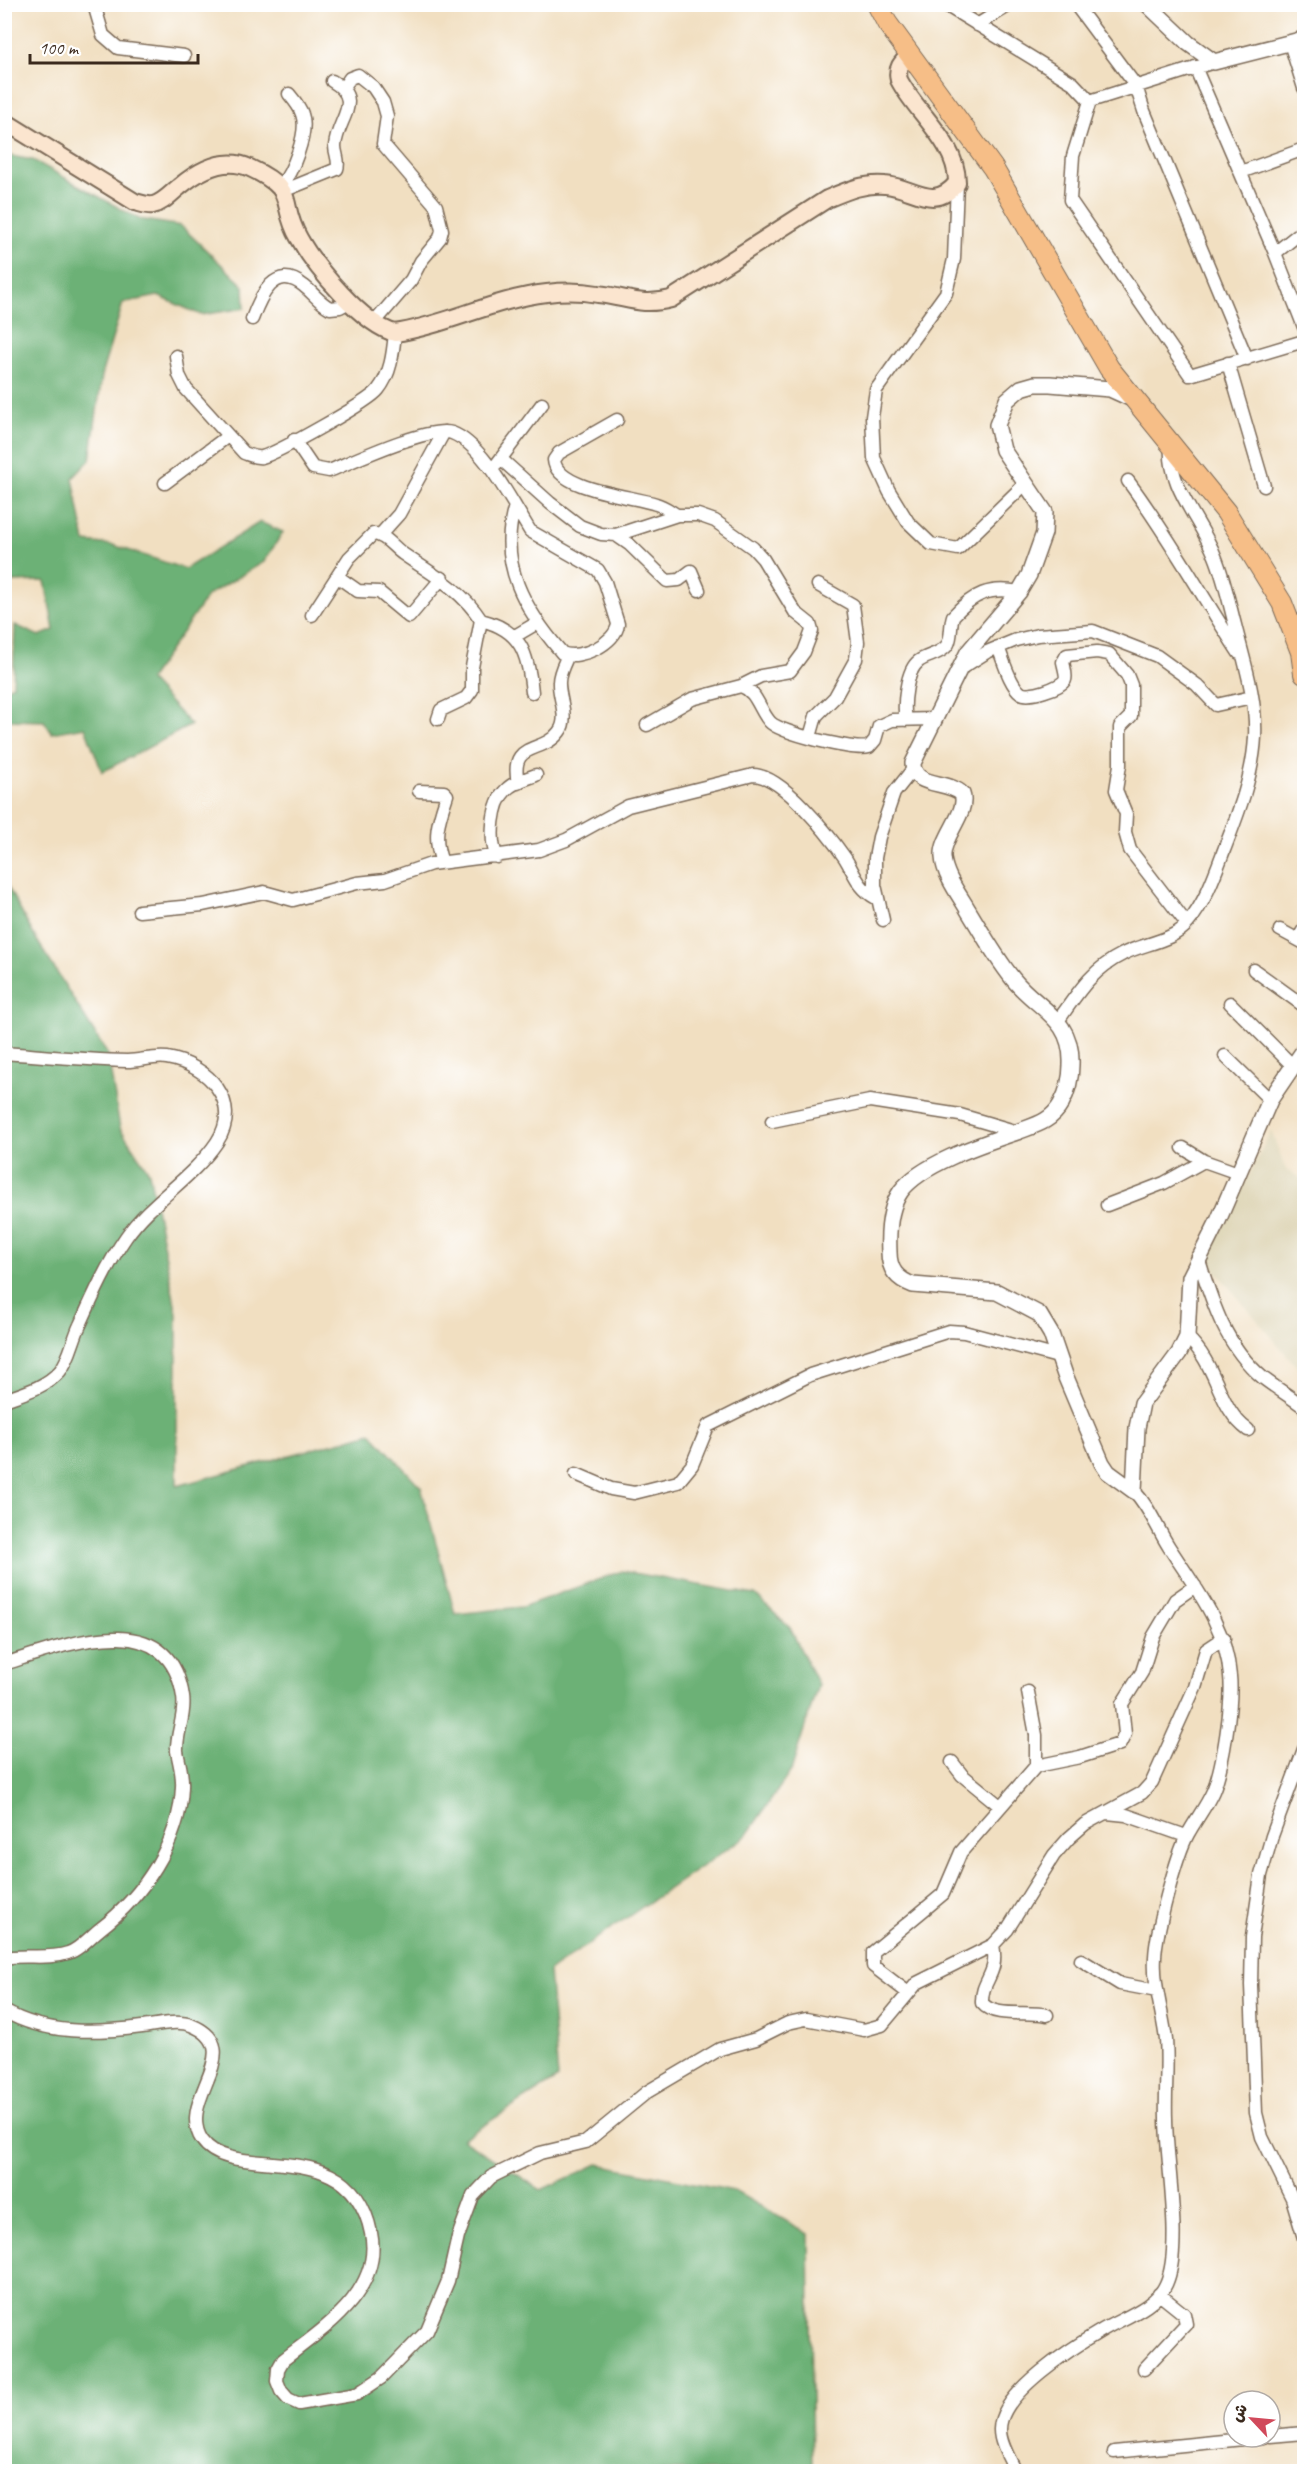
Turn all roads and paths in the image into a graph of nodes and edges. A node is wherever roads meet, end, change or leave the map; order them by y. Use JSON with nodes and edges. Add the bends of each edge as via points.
{"nodes":[{"id":1,"x":877,"y":4,"type":"edge"},
{"id":2,"x":944,"y":4,"type":"edge"},
{"id":3,"x":1011,"y":4,"type":"edge"},
{"id":4,"x":1075,"y":4,"type":"edge"},
{"id":5,"x":1147,"y":4,"type":"edge"},
{"id":6,"x":96,"y":8,"type":"edge"},
{"id":7,"x":977,"y":25,"type":"junction"},
{"id":8,"x":1297,"y":41,"type":"edge"},
{"id":9,"x":910,"y":55,"type":"junction"},
{"id":10,"x":184,"y":56,"type":"dead end"},
{"id":11,"x":1214,"y":62,"type":"junction"},
{"id":12,"x":1195,"y":67,"type":"junction"},
{"id":13,"x":332,"y":81,"type":"dead end"},
{"id":14,"x":1136,"y":86,"type":"junction"},
{"id":15,"x":343,"y":88,"type":"junction"},
{"id":16,"x":1305,"y":88,"type":"edge"},
{"id":17,"x":290,"y":94,"type":"dead end"},
{"id":18,"x":1090,"y":101,"type":"junction"},
{"id":19,"x":4,"y":122,"type":"edge"},
{"id":20,"x":1305,"y":149,"type":"edge"},
{"id":21,"x":1241,"y":172,"type":"junction"},
{"id":22,"x":957,"y":183,"type":"junction"},
{"id":23,"x":281,"y":189,"type":"junction"},
{"id":24,"x":1305,"y":230,"type":"edge"},
{"id":25,"x":1275,"y":252,"type":"junction"},
{"id":26,"x":350,"y":302,"type":"junction"},
{"id":27,"x":252,"y":319,"type":"dead end"},
{"id":28,"x":374,"y":323,"type":"junction"},
{"id":29,"x":1305,"y":327,"type":"edge"},
{"id":30,"x":395,"y":333,"type":"junction"},
{"id":31,"x":1304,"y":344,"type":"edge"},
{"id":32,"x":176,"y":356,"type":"dead end"},
{"id":33,"x":1247,"y":359,"type":"junction"},
{"id":34,"x":1228,"y":363,"type":"junction"},
{"id":35,"x":1132,"y":399,"type":"junction"},
{"id":36,"x":543,"y":404,"type":"dead end"},
{"id":37,"x":617,"y":420,"type":"dead end"},
{"id":38,"x":444,"y":432,"type":"junction"},
{"id":39,"x":228,"y":436,"type":"junction"},
{"id":40,"x":294,"y":440,"type":"junction"},
{"id":41,"x":1171,"y":444,"type":"junction"},
{"id":42,"x":501,"y":459,"type":"junction"},
{"id":43,"x":492,"y":470,"type":"junction"},
{"id":44,"x":1128,"y":481,"type":"dead end"},
{"id":45,"x":165,"y":483,"type":"dead end"},
{"id":46,"x":1025,"y":484,"type":"junction"},
{"id":47,"x":1264,"y":486,"type":"dead end"},
{"id":48,"x":515,"y":506,"type":"junction"},
{"id":49,"x":677,"y":515,"type":"junction"},
{"id":50,"x":380,"y":535,"type":"junction"},
{"id":51,"x":616,"y":535,"type":"junction"},
{"id":52,"x":338,"y":578,"type":"junction"},
{"id":53,"x":442,"y":578,"type":"junction"},
{"id":54,"x":818,"y":585,"type":"dead end"},
{"id":55,"x":699,"y":590,"type":"dead end"},
{"id":56,"x":1018,"y":592,"type":"junction"},
{"id":57,"x":312,"y":615,"type":"dead end"},
{"id":58,"x":481,"y":620,"type":"junction"},
{"id":59,"x":537,"y":623,"type":"junction"},
{"id":60,"x":515,"y":636,"type":"junction"},
{"id":61,"x":998,"y":647,"type":"junction"},
{"id":62,"x":568,"y":656,"type":"junction"},
{"id":63,"x":1244,"y":661,"type":"junction"},
{"id":64,"x":959,"y":670,"type":"junction"},
{"id":65,"x":1305,"y":674,"type":"edge"},
{"id":66,"x":741,"y":686,"type":"junction"},
{"id":67,"x":532,"y":692,"type":"dead end"},
{"id":68,"x":1252,"y":697,"type":"junction"},
{"id":69,"x":438,"y":719,"type":"dead end"},
{"id":70,"x":934,"y":719,"type":"junction"},
{"id":71,"x":906,"y":720,"type":"junction"},
{"id":72,"x":647,"y":725,"type":"dead end"},
{"id":73,"x":810,"y":737,"type":"junction"},
{"id":74,"x":913,"y":769,"type":"junction"},
{"id":75,"x":536,"y":775,"type":"dead end"},
{"id":76,"x":518,"y":783,"type":"junction"},
{"id":77,"x":419,"y":791,"type":"dead end"},
{"id":78,"x":497,"y":857,"type":"junction"},
{"id":79,"x":442,"y":862,"type":"junction"},
{"id":80,"x":876,"y":898,"type":"junction"},
{"id":81,"x":139,"y":910,"type":"dead end"},
{"id":82,"x":883,"y":920,"type":"dead end"},
{"id":83,"x":1187,"y":924,"type":"junction"},
{"id":84,"x":1280,"y":930,"type":"dead end"},
{"id":85,"x":1302,"y":937,"type":"edge"},
{"id":86,"x":1254,"y":970,"type":"dead end"},
{"id":87,"x":1230,"y":1003,"type":"dead end"},
{"id":88,"x":1305,"y":1006,"type":"edge"},
{"id":89,"x":1058,"y":1021,"type":"junction"},
{"id":90,"x":1305,"y":1050,"type":"edge"},
{"id":91,"x":4,"y":1053,"type":"edge"},
{"id":92,"x":1226,"y":1056,"type":"dead end"},
{"id":93,"x":1293,"y":1066,"type":"junction"},
{"id":94,"x":1270,"y":1100,"type":"junction"},
{"id":95,"x":772,"y":1121,"type":"dead end"},
{"id":96,"x":1018,"y":1132,"type":"junction"},
{"id":97,"x":1183,"y":1148,"type":"dead end"},
{"id":98,"x":1204,"y":1161,"type":"junction"},
{"id":99,"x":1238,"y":1173,"type":"junction"},
{"id":100,"x":1107,"y":1205,"type":"dead end"},
{"id":101,"x":1198,"y":1257,"type":"junction"},
{"id":102,"x":1187,"y":1337,"type":"junction"},
{"id":103,"x":1058,"y":1357,"type":"junction"},
{"id":104,"x":4,"y":1400,"type":"edge"},
{"id":105,"x":1305,"y":1407,"type":"edge"},
{"id":106,"x":1248,"y":1431,"type":"dead end"},
{"id":107,"x":576,"y":1474,"type":"dead end"},
{"id":108,"x":1134,"y":1491,"type":"junction"},
{"id":109,"x":1195,"y":1586,"type":"junction"},
{"id":110,"x":1224,"y":1638,"type":"junction"},
{"id":111,"x":4,"y":1664,"type":"edge"},
{"id":112,"x":1028,"y":1692,"type":"dead end"},
{"id":113,"x":1305,"y":1749,"type":"edge"},
{"id":114,"x":952,"y":1762,"type":"dead end"},
{"id":115,"x":1036,"y":1767,"type":"junction"},
{"id":116,"x":1000,"y":1806,"type":"junction"},
{"id":117,"x":1107,"y":1813,"type":"junction"},
{"id":118,"x":1186,"y":1836,"type":"junction"},
{"id":119,"x":993,"y":1945,"type":"junction"},
{"id":120,"x":4,"y":1958,"type":"edge"},
{"id":121,"x":1081,"y":1960,"type":"dead end"},
{"id":122,"x":1157,"y":1991,"type":"junction"},
{"id":123,"x":907,"y":1992,"type":"junction"},
{"id":124,"x":4,"y":2011,"type":"edge"},
{"id":125,"x":1047,"y":2015,"type":"dead end"},
{"id":126,"x":1305,"y":2238,"type":"edge"},
{"id":127,"x":1160,"y":2294,"type":"junction"},
{"id":128,"x":1144,"y":2369,"type":"dead end"},
{"id":129,"x":1305,"y":2433,"type":"edge"},
{"id":130,"x":1282,"y":2435,"type":"edge"},
{"id":131,"x":1222,"y":2441,"type":"edge"},
{"id":132,"x":1114,"y":2452,"type":"dead end"},
{"id":133,"x":1016,"y":2472,"type":"edge"}],
"edges":[{"from":1,"to":9,"type":"main road"},
{"from":2,"to":7,"type":"street"},
{"from":3,"to":7,"type":"street"},
{"from":4,"to":14,"type":"street"},
{"from":5,"to":11,"type":"street"},
{"from":6,"to":10,"type":"street","via":[[103,35],[118,48]]},
{"from":7,"to":18,"type":"street","via":[[1072,83]]},
{"from":8,"to":11,"type":"street"},
{"from":8,"to":16,"type":"street"},
{"from":9,"to":22,"type":"main road","via":[[900,64],[899,80],[955,162]]},
{"from":9,"to":35,"type":"main road","via":[[993,168],[1109,368]]},
{"from":11,"to":12,"type":"street"},
{"from":12,"to":14,"type":"street"},
{"from":12,"to":21,"type":"street"},
{"from":13,"to":15,"type":"street"},
{"from":14,"to":18,"type":"street"},
{"from":14,"to":33,"type":"street"},
{"from":15,"to":23,"type":"street","via":[[348,103],[336,143],[337,170]]},
{"from":15,"to":28,"type":"street","via":[[358,75],[377,92],[387,116],[383,144],[436,206],[441,222],[440,238]]},
{"from":17,"to":23,"type":"street","via":[[304,122],[292,170]]},
{"from":18,"to":34,"type":"street","via":[[1073,156],[1070,200],[1190,375]]},
{"from":19,"to":23,"type":"main road","via":[[144,205],[161,202],[204,169],[233,163],[247,166]]},
{"from":20,"to":21,"type":"street"},
{"from":21,"to":25,"type":"street"},
{"from":22,"to":30,"type":"main road","via":[[943,196],[930,198],[886,185],[850,190],[827,199],[671,299],[638,303],[574,292],[528,295]]},
{"from":22,"to":46,"type":"street","via":[[954,258],[946,293],[876,390],[872,417],[874,458],[908,522],[931,544],[958,549]]},
{"from":23,"to":26,"type":"main road","via":[[299,238]]},
{"from":24,"to":25,"type":"street"},
{"from":25,"to":29,"type":"street"},
{"from":26,"to":27,"type":"street","via":[[330,308],[298,282],[285,279],[261,294]]},
{"from":26,"to":28,"type":"main road"},
{"from":28,"to":30,"type":"main road"},
{"from":30,"to":40,"type":"street","via":[[388,371],[377,392]]},
{"from":31,"to":33,"type":"street"},
{"from":32,"to":39,"type":"street","via":[[186,389]]},
{"from":33,"to":34,"type":"street"},
{"from":34,"to":47,"type":"street"},
{"from":35,"to":41,"type":"main road"},
{"from":35,"to":46,"type":"street","via":[[1102,388],[1050,384],[1021,388],[1007,400],[997,424],[1003,450]]},
{"from":36,"to":42,"type":"street"},
{"from":37,"to":49,"type":"street","via":[[559,453],[554,460],[556,468],[580,486],[659,505]]},
{"from":38,"to":40,"type":"street","via":[[426,434],[329,471],[313,468]]},
{"from":38,"to":43,"type":"street","via":[[461,437]]},
{"from":38,"to":50,"type":"street","via":[[409,498]]},
{"from":39,"to":40,"type":"street","via":[[244,453],[256,458]]},
{"from":39,"to":45,"type":"street"},
{"from":41,"to":63,"type":"street","via":[[1172,471],[1215,554]]},
{"from":41,"to":65,"type":"main road","via":[[1226,512],[1271,584],[1301,652]]},
{"from":42,"to":43,"type":"street"},
{"from":42,"to":51,"type":"street","via":[[580,526]]},
{"from":43,"to":48,"type":"street"},
{"from":44,"to":63,"type":"street","via":[[1182,559]]},
{"from":46,"to":56,"type":"street","via":[[1045,512],[1044,533]]},
{"from":48,"to":59,"type":"street","via":[[507,536],[509,551],[524,601]]},
{"from":48,"to":62,"type":"street","via":[[530,531],[587,562],[605,582],[617,630],[610,641]]},
{"from":49,"to":51,"type":"street"},
{"from":49,"to":66,"type":"street","via":[[707,518],[753,548],[795,612],[810,624],[811,637],[790,671],[761,676]]},
{"from":50,"to":52,"type":"street","via":[[367,538]]},
{"from":50,"to":53,"type":"street"},
{"from":51,"to":55,"type":"street","via":[[667,581],[679,580],[691,571]]},
{"from":52,"to":53,"type":"street","via":[[358,591],[379,592],[409,617]]},
{"from":52,"to":57,"type":"street"},
{"from":53,"to":58,"type":"street"},
{"from":54,"to":73,"type":"street","via":[[853,605],[858,651],[835,697],[816,716]]},
{"from":56,"to":64,"type":"street","via":[[976,640]]},
{"from":56,"to":71,"type":"street","via":[[986,592],[953,616],[945,648],[919,661],[911,671]]},
{"from":58,"to":60,"type":"street"},
{"from":58,"to":69,"type":"street","via":[[471,674],[472,690],[466,698],[441,710]]},
{"from":59,"to":60,"type":"street"},
{"from":59,"to":62,"type":"street"},
{"from":60,"to":67,"type":"street","via":[[529,667]]},
{"from":61,"to":64,"type":"street"},
{"from":61,"to":68,"type":"street","via":[[1038,635],[1075,630],[1100,633],[1157,656],[1216,705]]},
{"from":61,"to":83,"type":"street","via":[[1017,689],[1027,695],[1063,683],[1064,659],[1070,655],[1104,652],[1127,675],[1132,693],[1131,712],[1120,727],[1116,790],[1126,814],[1126,842]]},
{"from":62,"to":76,"type":"street","via":[[559,678],[563,726],[556,735],[522,753],[515,768]]},
{"from":63,"to":68,"type":"street"},
{"from":64,"to":70,"type":"street"},
{"from":66,"to":72,"type":"street","via":[[692,699]]},
{"from":66,"to":73,"type":"street","via":[[751,691],[770,723],[779,730]]},
{"from":68,"to":83,"type":"street","via":[[1253,756],[1242,800],[1216,872]]},
{"from":70,"to":71,"type":"street"},
{"from":70,"to":74,"type":"street"},
{"from":71,"to":73,"type":"street","via":[[881,723],[873,744],[864,748]]},
{"from":74,"to":80,"type":"street","via":[[894,793],[879,837]]},
{"from":74,"to":89,"type":"street","via":[[919,778],[962,794],[964,803],[943,851],[945,868],[1012,978]]},
{"from":75,"to":76,"type":"street"},
{"from":76,"to":78,"type":"street","via":[[507,789],[498,803],[491,834]]},
{"from":77,"to":79,"type":"street","via":[[447,795],[435,843]]},
{"from":78,"to":79,"type":"street"},
{"from":78,"to":80,"type":"street","via":[[558,843],[638,802],[758,775],[773,782],[815,820],[846,860],[859,885]]},
{"from":79,"to":81,"type":"street","via":[[385,880],[357,883],[293,900],[264,892],[203,905]]},
{"from":80,"to":82,"type":"street"},
{"from":83,"to":89,"type":"street","via":[[1170,937],[1138,946],[1101,966]]},
{"from":84,"to":85,"type":"street"},
{"from":86,"to":88,"type":"street"},
{"from":87,"to":93,"type":"street"},
{"from":89,"to":96,"type":"street","via":[[1070,1046],[1071,1081],[1061,1105],[1046,1122]]},
{"from":90,"to":93,"type":"street"},
{"from":91,"to":104,"type":"street","via":[[129,1061],[165,1058],[180,1062],[199,1072],[221,1092],[227,1121],[217,1142],[194,1172],[126,1237],[60,1370],[37,1389]]},
{"from":92,"to":94,"type":"street"},
{"from":93,"to":94,"type":"street"},
{"from":94,"to":99,"type":"street"},
{"from":95,"to":96,"type":"street","via":[[870,1101],[960,1115]]},
{"from":96,"to":103,"type":"street","via":[[911,1179],[893,1210],[889,1260],[902,1281],[914,1285],[973,1288],[1016,1300],[1039,1314]]},
{"from":97,"to":98,"type":"street"},
{"from":98,"to":99,"type":"street"},
{"from":98,"to":100,"type":"street","via":[[1164,1184]]},
{"from":99,"to":101,"type":"street"},
{"from":101,"to":102,"type":"street","via":[[1190,1277]]},
{"from":101,"to":105,"type":"street","via":[[1226,1335],[1263,1378]]},
{"from":102,"to":106,"type":"street","via":[[1201,1349],[1234,1421]]},
{"from":102,"to":108,"type":"street","via":[[1142,1403]]},
{"from":103,"to":107,"type":"street","via":[[949,1331],[810,1375],[708,1426],[692,1465],[678,1482],[634,1493],[611,1489]]},
{"from":103,"to":108,"type":"street","via":[[1102,1463]]},
{"from":108,"to":109,"type":"street","via":[[1146,1504]]},
{"from":109,"to":110,"type":"street"},
{"from":109,"to":115,"type":"street","via":[[1175,1600],[1153,1637],[1142,1672],[1122,1704],[1125,1734],[1120,1744]]},
{"from":110,"to":117,"type":"street","via":[[1209,1645],[1203,1655],[1195,1687],[1152,1782],[1142,1793]]},
{"from":110,"to":118,"type":"street","via":[[1231,1690],[1219,1772],[1204,1809]]},
{"from":111,"to":120,"type":"street","via":[[87,1639],[134,1640],[167,1656],[184,1708],[177,1750],[182,1789],[168,1845],[156,1869],[112,1920],[69,1953]]},
{"from":112,"to":115,"type":"street","via":[[1036,1735]]},
{"from":113,"to":126,"type":"street","via":[[1261,1875],[1252,1937],[1251,1985],[1256,2112],[1262,2137],[1292,2198]]},
{"from":114,"to":116,"type":"street"},
{"from":115,"to":116,"type":"street"},
{"from":116,"to":123,"type":"street","via":[[961,1852],[943,1894],[873,1952],[873,1966]]},
{"from":117,"to":118,"type":"street","via":[[1126,1815]]},
{"from":117,"to":119,"type":"street","via":[[1085,1824],[1054,1855],[1007,1930]]},
{"from":118,"to":122,"type":"street","via":[[1155,1958]]},
{"from":119,"to":123,"type":"street","via":[[929,1975]]},
{"from":119,"to":125,"type":"street","via":[[995,1966],[982,2003],[996,2012]]},
{"from":121,"to":122,"type":"street","via":[[1120,1984]]},
{"from":122,"to":127,"type":"street","via":[[1166,2041],[1172,2235],[1170,2271]]},
{"from":123,"to":124,"type":"street","via":[[876,2028],[857,2029],[806,2019],[720,2049],[647,2092],[586,2142],[540,2153],[491,2177],[473,2196],[458,2236],[448,2281],[427,2331],[381,2378],[357,2394],[299,2404],[281,2391],[278,2369],[283,2360],[362,2289],[372,2257],[372,2238],[364,2207],[338,2179],[286,2163],[233,2157],[202,2140],[198,2098],[211,2071],[216,2046],[209,2034],[189,2024],[78,2032]]},
{"from":127,"to":128,"type":"street","via":[[1184,2314],[1186,2324]]},
{"from":127,"to":133,"type":"street","via":[[1048,2366],[1011,2402],[999,2427]]},
{"from":129,"to":130,"type":"street"},
{"from":131,"to":132,"type":"street"}]}
